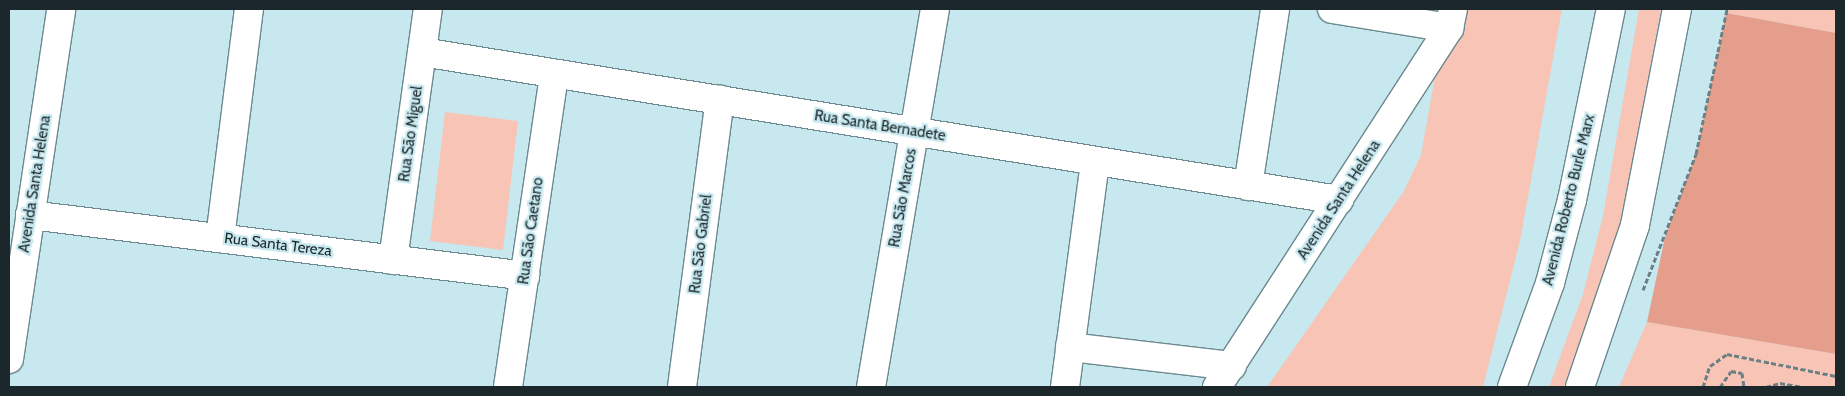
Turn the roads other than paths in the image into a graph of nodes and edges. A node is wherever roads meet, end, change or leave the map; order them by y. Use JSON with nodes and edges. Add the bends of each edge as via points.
{"nodes":[{"id":1,"x":61,"y":9,"type":"edge"},
{"id":2,"x":249,"y":9,"type":"edge"},
{"id":3,"x":428,"y":9,"type":"edge"},
{"id":4,"x":935,"y":9,"type":"edge"},
{"id":5,"x":1275,"y":9,"type":"edge"},
{"id":6,"x":1332,"y":9,"type":"edge"},
{"id":7,"x":1611,"y":9,"type":"edge"},
{"id":8,"x":1677,"y":9,"type":"edge"},
{"id":9,"x":1451,"y":18,"type":"edge"},
{"id":10,"x":422,"y":52,"type":"junction"},
{"id":11,"x":554,"y":74,"type":"junction"},
{"id":12,"x":720,"y":100,"type":"junction"},
{"id":13,"x":914,"y":132,"type":"junction"},
{"id":14,"x":1095,"y":161,"type":"junction"},
{"id":15,"x":1248,"y":186,"type":"junction"},
{"id":16,"x":1339,"y":200,"type":"junction"},
{"id":17,"x":30,"y":214,"type":"junction"},
{"id":18,"x":220,"y":238,"type":"junction"},
{"id":19,"x":393,"y":260,"type":"junction"},
{"id":20,"x":525,"y":276,"type":"junction"},
{"id":21,"x":1070,"y":347,"type":"junction"},
{"id":22,"x":9,"y":359,"type":"edge"},
{"id":23,"x":1224,"y":377,"type":"edge"},
{"id":24,"x":508,"y":387,"type":"edge"},
{"id":25,"x":682,"y":387,"type":"edge"},
{"id":26,"x":871,"y":387,"type":"edge"},
{"id":27,"x":1065,"y":387,"type":"edge"},
{"id":28,"x":1512,"y":387,"type":"edge"},
{"id":29,"x":1580,"y":387,"type":"edge"}],
"edges":[{"from":1,"to":17,"type":"street","name":"Avenida Santa Helena"},
{"from":2,"to":18,"type":"street"},
{"from":3,"to":10,"type":"street","name":"Rua São Miguel"},
{"from":4,"to":13,"type":"street","name":"Rua São Marcos"},
{"from":5,"to":15,"type":"street"},
{"from":6,"to":9,"type":"street"},
{"from":7,"to":28,"type":"street","name":"Avenida Roberto Burle Marx","via":[[1572,200],[1547,292]]},
{"from":8,"to":29,"type":"street","via":[[1635,225]]},
{"from":9,"to":16,"type":"street","name":"Avenida Santa Helena"},
{"from":10,"to":11,"type":"street","name":"Rua Santa Bernadete"},
{"from":10,"to":19,"type":"street","name":"Rua São Miguel"},
{"from":11,"to":12,"type":"street","name":"Rua Santa Bernadete"},
{"from":11,"to":20,"type":"street","name":"Rua São Caetano"},
{"from":12,"to":13,"type":"street","name":"Rua Santa Bernadete"},
{"from":12,"to":25,"type":"street","name":"Rua São Gabriel"},
{"from":13,"to":14,"type":"street","name":"Rua Santa Bernadete"},
{"from":13,"to":26,"type":"street","name":"Rua São Marcos"},
{"from":14,"to":15,"type":"street","name":"Rua Santa Bernadete"},
{"from":14,"to":21,"type":"street"},
{"from":15,"to":16,"type":"street","name":"Rua Santa Bernadete"},
{"from":16,"to":23,"type":"street","name":"Avenida Santa Helena"},
{"from":17,"to":18,"type":"street","name":"Rua Santa Tereza"},
{"from":17,"to":22,"type":"street","name":"Avenida Santa Helena"},
{"from":18,"to":19,"type":"street","name":"Rua Santa Tereza"},
{"from":19,"to":20,"type":"street","name":"Rua Santa Tereza"},
{"from":20,"to":24,"type":"street","name":"Rua São Caetano"},
{"from":21,"to":23,"type":"street"},
{"from":21,"to":27,"type":"street"}]}
